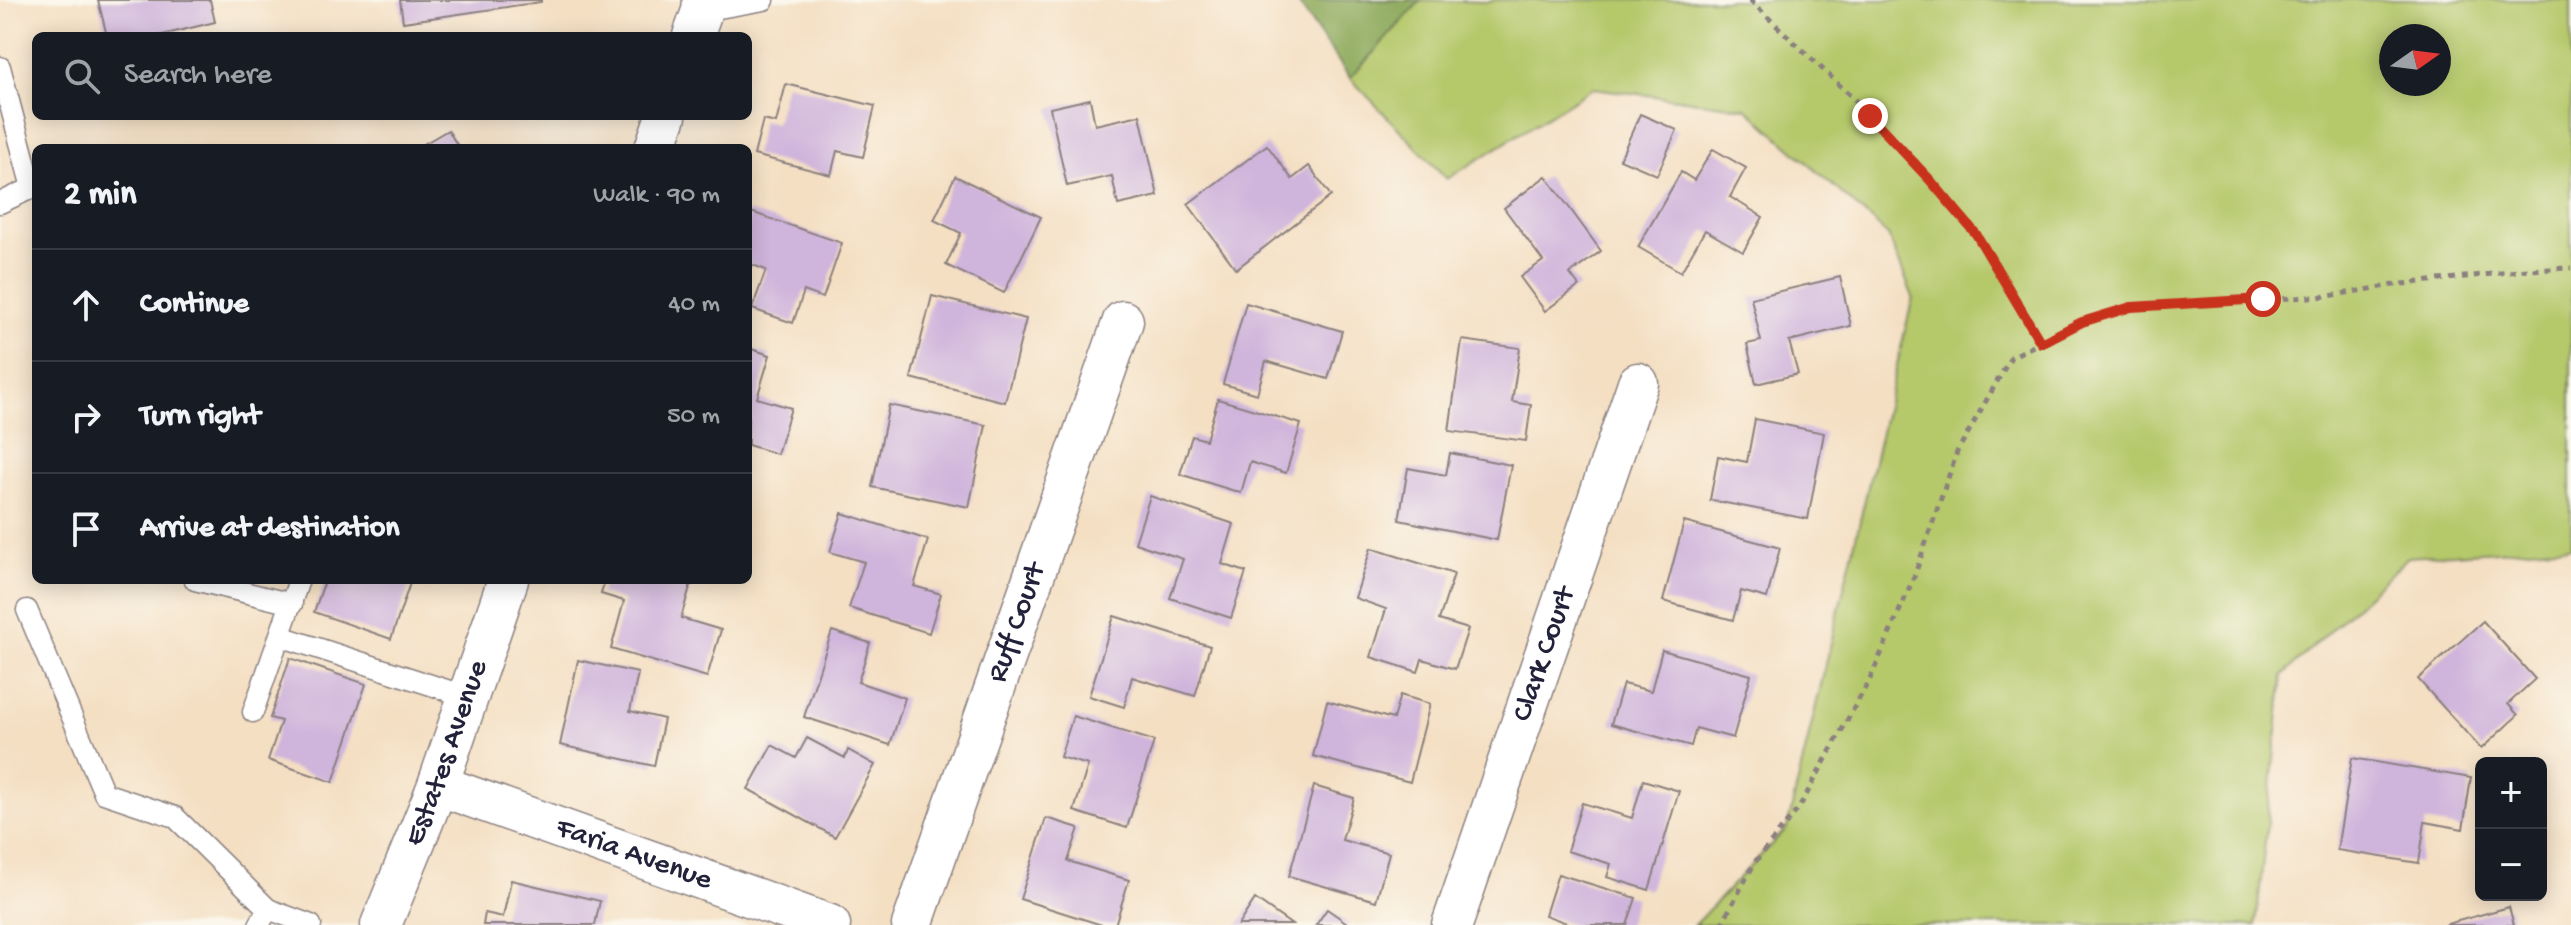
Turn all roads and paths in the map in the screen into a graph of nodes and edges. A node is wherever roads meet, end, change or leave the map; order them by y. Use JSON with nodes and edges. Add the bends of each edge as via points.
{"nodes":[{"id":1,"x":764,"y":0,"type":"edge"},
{"id":2,"x":1750,"y":0,"type":"edge"},
{"id":3,"x":699,"y":16,"type":"edge"},
{"id":4,"x":0,"y":67,"type":"edge"},
{"id":5,"x":665,"y":120,"type":"edge"},
{"id":6,"x":656,"y":144,"type":"edge"},
{"id":7,"x":0,"y":203,"type":"edge"},
{"id":8,"x":2571,"y":268,"type":"edge"},
{"id":9,"x":1123,"y":321,"type":"dead end"},
{"id":10,"x":2041,"y":343,"type":"junction"},
{"id":11,"x":1638,"y":383,"type":"dead end"},
{"id":12,"x":211,"y":584,"type":"edge"},
{"id":13,"x":298,"y":584,"type":"edge"},
{"id":14,"x":507,"y":584,"type":"edge"},
{"id":15,"x":292,"y":604,"type":"junction"},
{"id":16,"x":27,"y":610,"type":"dead end"},
{"id":17,"x":280,"y":636,"type":"junction"},
{"id":18,"x":468,"y":697,"type":"junction"},
{"id":19,"x":253,"y":712,"type":"dead end"},
{"id":20,"x":438,"y":785,"type":"junction"},
{"id":21,"x":264,"y":917,"type":"edge"},
{"id":22,"x":311,"y":925,"type":"edge"},
{"id":23,"x":381,"y":925,"type":"edge"},
{"id":24,"x":830,"y":925,"type":"edge"},
{"id":25,"x":912,"y":925,"type":"edge"},
{"id":26,"x":1452,"y":925,"type":"edge"},
{"id":27,"x":1721,"y":925,"type":"edge"}],
"edges":[{"from":1,"to":3,"type":"lane"},
{"from":2,"to":10,"type":"path","via":[[1870,116],[1976,234]]},
{"from":4,"to":7,"type":"lane","via":[[32,188]]},
{"from":5,"to":6,"type":"street"},
{"from":8,"to":10,"type":"path","via":[[2329,296],[2131,307],[2082,322]]},
{"from":9,"to":25,"type":"street","name":"Ruff Court"},
{"from":10,"to":27,"type":"path","via":[[2011,357],[1957,452],[1914,577],[1871,677],[1799,808],[1755,862]]},
{"from":11,"to":26,"type":"street","name":"Clark Court"},
{"from":12,"to":15,"type":"lane"},
{"from":13,"to":15,"type":"lane"},
{"from":14,"to":18,"type":"street","name":"Estates Avenue"},
{"from":15,"to":17,"type":"lane"},
{"from":16,"to":21,"type":"lane","via":[[104,793],[175,817]]},
{"from":17,"to":18,"type":"lane"},
{"from":17,"to":19,"type":"lane"},
{"from":18,"to":20,"type":"street","name":"Estates Avenue"},
{"from":20,"to":23,"type":"street","name":"Estates Avenue"},
{"from":20,"to":24,"type":"street","name":"Faria Avenue"},
{"from":21,"to":22,"type":"lane"}]}
